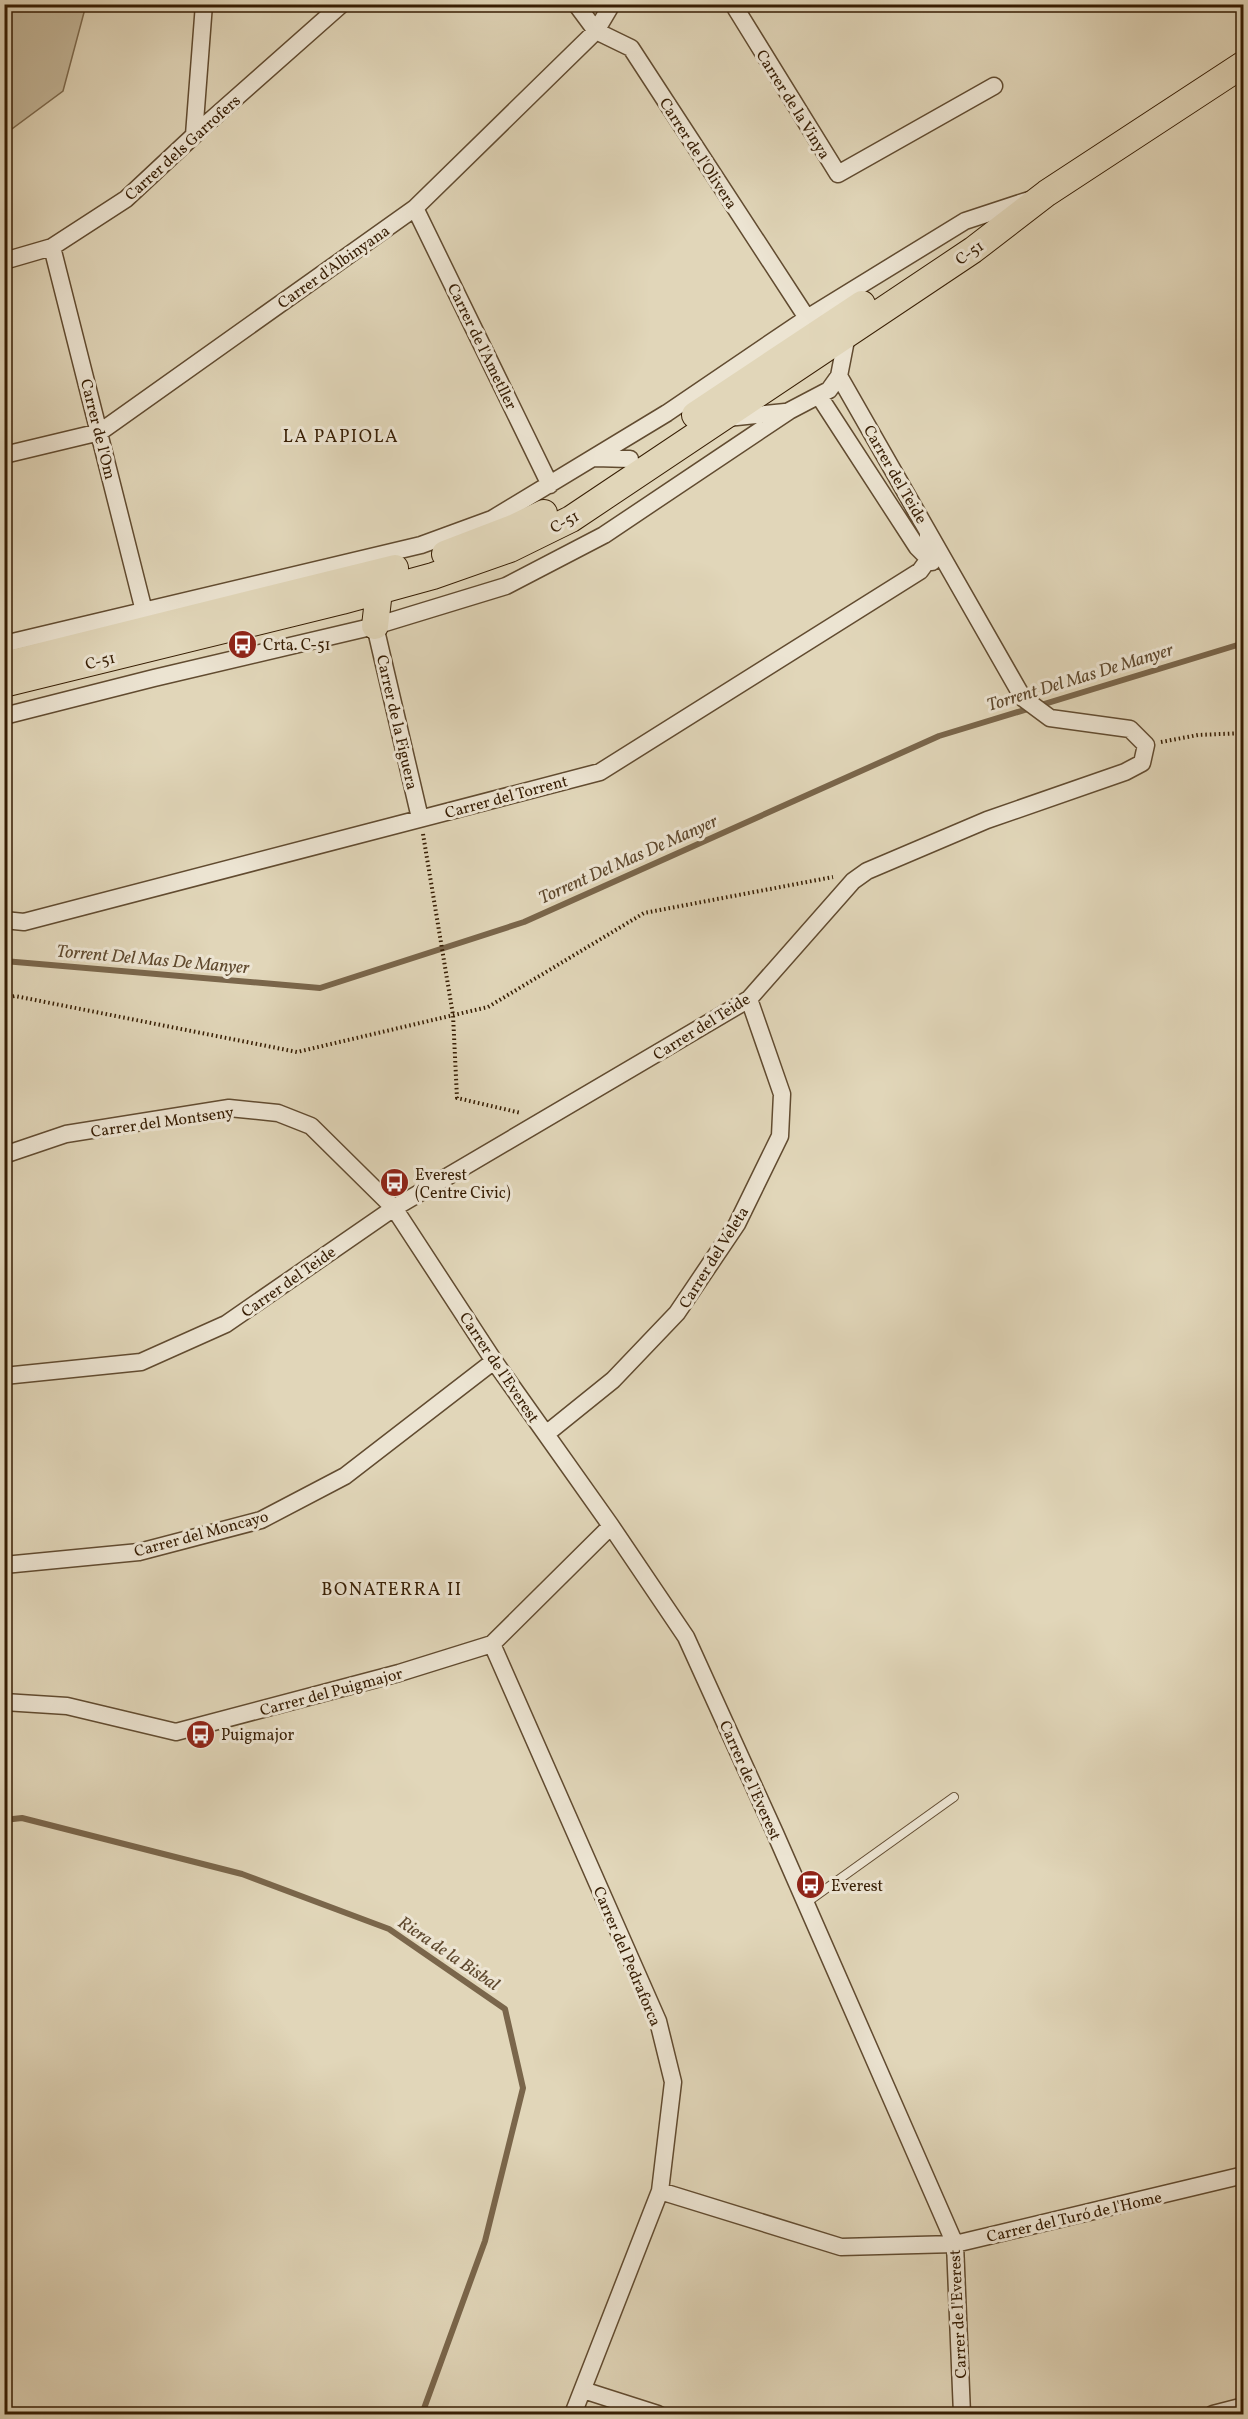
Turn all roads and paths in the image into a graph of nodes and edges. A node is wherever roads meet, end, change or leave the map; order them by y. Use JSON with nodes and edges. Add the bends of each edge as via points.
{"nodes":[{"id":1,"x":204,"y":4,"type":"edge"},
{"id":2,"x":342,"y":4,"type":"edge"},
{"id":3,"x":576,"y":4,"type":"edge"},
{"id":4,"x":612,"y":4,"type":"edge"},
{"id":5,"x":733,"y":4,"type":"edge"},
{"id":6,"x":596,"y":31,"type":"junction"},
{"id":7,"x":1244,"y":64,"type":"edge"},
{"id":8,"x":994,"y":86,"type":"dead end"},
{"id":9,"x":194,"y":135,"type":"junction"},
{"id":10,"x":1047,"y":193,"type":"junction"},
{"id":11,"x":415,"y":208,"type":"junction"},
{"id":12,"x":52,"y":247,"type":"junction"},
{"id":13,"x":4,"y":261,"type":"edge"},
{"id":14,"x":807,"y":318,"type":"junction"},
{"id":15,"x":847,"y":335,"type":"junction"},
{"id":16,"x":809,"y":360,"type":"junction"},
{"id":17,"x":839,"y":376,"type":"junction"},
{"id":18,"x":819,"y":396,"type":"junction"},
{"id":19,"x":789,"y":411,"type":"junction"},
{"id":20,"x":711,"y":415,"type":"junction"},
{"id":21,"x":100,"y":432,"type":"junction"},
{"id":22,"x":4,"y":455,"type":"edge"},
{"id":23,"x":595,"y":458,"type":"junction"},
{"id":24,"x":630,"y":459,"type":"junction"},
{"id":25,"x":550,"y":485,"type":"junction"},
{"id":26,"x":542,"y":513,"type":"junction"},
{"id":27,"x":928,"y":530,"type":"junction"},
{"id":28,"x":924,"y":566,"type":"junction"},
{"id":29,"x":952,"y":572,"type":"junction"},
{"id":30,"x":379,"y":591,"type":"junction"},
{"id":31,"x":144,"y":620,"type":"junction"},
{"id":32,"x":375,"y":626,"type":"junction"},
{"id":33,"x":4,"y":644,"type":"edge"},
{"id":34,"x":4,"y":665,"type":"edge"},
{"id":35,"x":4,"y":674,"type":"edge"},
{"id":36,"x":4,"y":684,"type":"edge"},
{"id":37,"x":4,"y":716,"type":"edge"},
{"id":38,"x":1244,"y":733,"type":"edge"},
{"id":39,"x":1146,"y":744,"type":"junction"},
{"id":40,"x":420,"y":818,"type":"junction"},
{"id":41,"x":867,"y":871,"type":"junction"},
{"id":42,"x":4,"y":920,"type":"edge"},
{"id":43,"x":4,"y":998,"type":"edge"},
{"id":44,"x":749,"y":999,"type":"junction"},
{"id":45,"x":453,"y":1016,"type":"junction"},
{"id":46,"x":546,"y":1119,"type":"junction"},
{"id":47,"x":4,"y":1155,"type":"edge"},
{"id":48,"x":394,"y":1208,"type":"junction"},
{"id":49,"x":494,"y":1361,"type":"junction"},
{"id":50,"x":4,"y":1376,"type":"edge"},
{"id":51,"x":546,"y":1434,"type":"junction"},
{"id":52,"x":611,"y":1526,"type":"junction"},
{"id":53,"x":4,"y":1565,"type":"edge"},
{"id":54,"x":492,"y":1644,"type":"junction"},
{"id":55,"x":4,"y":1702,"type":"edge"},
{"id":56,"x":954,"y":1797,"type":"dead end"},
{"id":57,"x":806,"y":1903,"type":"junction"},
{"id":58,"x":1244,"y":2175,"type":"edge"},
{"id":59,"x":660,"y":2191,"type":"junction"},
{"id":60,"x":955,"y":2244,"type":"junction"},
{"id":61,"x":583,"y":2390,"type":"junction"},
{"id":62,"x":1244,"y":2406,"type":"edge"},
{"id":63,"x":573,"y":2415,"type":"edge"},
{"id":64,"x":658,"y":2415,"type":"edge"},
{"id":65,"x":962,"y":2415,"type":"edge"},
{"id":66,"x":1213,"y":2415,"type":"edge"}],
"edges":[{"from":1,"to":9,"type":"street"},
{"from":2,"to":9,"type":"street","name":"Carrer dels Garrofers"},
{"from":3,"to":6,"type":"street","name":"Carrer de l'Olivera"},
{"from":4,"to":6,"type":"street","name":"Carrer d'Albinyana"},
{"from":5,"to":8,"type":"street","name":"Carrer de la Vinya","via":[[838,174]]},
{"from":6,"to":11,"type":"street","name":"Carrer d'Albinyana"},
{"from":6,"to":14,"type":"street","name":"Carrer de l'Olivera","via":[[631,48]]},
{"from":7,"to":10,"type":"main road","name":"C-51"},
{"from":9,"to":12,"type":"street","name":"Carrer dels Garrofers","via":[[126,199]]},
{"from":10,"to":14,"type":"street","via":[[965,221]]},
{"from":10,"to":15,"type":"main road","name":"C-51","via":[[973,250]]},
{"from":10,"to":20,"type":"main road","name":"C-51","via":[[970,233]]},
{"from":11,"to":21,"type":"street","name":"Carrer d'Albinyana"},
{"from":11,"to":25,"type":"street","name":"Carrer de l'Ametller"},
{"from":12,"to":13,"type":"street","name":"Carrer dels Garrofers"},
{"from":12,"to":21,"type":"street","name":"Carrer de l'Om"},
{"from":14,"to":23,"type":"street"},
{"from":15,"to":16,"type":"main road","name":"C-51"},
{"from":15,"to":17,"type":"street"},
{"from":16,"to":17,"type":"street"},
{"from":16,"to":20,"type":"main road","name":"C-51","via":[[796,359]]},
{"from":17,"to":18,"type":"street","via":[[830,390]]},
{"from":17,"to":27,"type":"street","name":"Carrer del Teide"},
{"from":18,"to":19,"type":"street"},
{"from":18,"to":28,"type":"street","name":"Carrer del Teide","via":[[917,547]]},
{"from":19,"to":20,"type":"street"},
{"from":19,"to":32,"type":"street","via":[[604,535],[506,586]]},
{"from":20,"to":24,"type":"main road","name":"C-51"},
{"from":20,"to":30,"type":"main road","name":"C-51","via":[[571,519],[510,549]]},
{"from":21,"to":22,"type":"street","name":"Carrer d'Albinyana"},
{"from":21,"to":31,"type":"street","name":"Carrer de l'Om"},
{"from":23,"to":24,"type":"street"},
{"from":23,"to":25,"type":"street"},
{"from":24,"to":26,"type":"main road","name":"C-51"},
{"from":25,"to":31,"type":"street","via":[[492,519],[421,545]]},
{"from":26,"to":30,"type":"main road","via":[[520,534],[403,575]]},
{"from":26,"to":31,"type":"main road","name":"C-51","via":[[436,557]]},
{"from":27,"to":28,"type":"street"},
{"from":27,"to":29,"type":"street","name":"Carrer del Teide"},
{"from":28,"to":29,"type":"street","name":"Carrer del Teide"},
{"from":28,"to":40,"type":"street","name":"Carrer del Torrent","via":[[600,772]]},
{"from":29,"to":39,"type":"street","name":"Carrer del Teide","via":[[1023,699],[1048,716],[1130,729]]},
{"from":30,"to":32,"type":"main road"},
{"from":30,"to":36,"type":"main road","name":"C-51"},
{"from":31,"to":33,"type":"street"},
{"from":31,"to":34,"type":"main road","name":"C-51"},
{"from":31,"to":35,"type":"main road","via":[[132,643]]},
{"from":32,"to":37,"type":"street"},
{"from":32,"to":40,"type":"street","name":"Carrer de la Figuera"},
{"from":38,"to":39,"type":"path","via":[[1198,735]]},
{"from":39,"to":41,"type":"street","name":"Carrer del Teide","via":[[1142,763],[1125,772],[987,820]]},
{"from":40,"to":42,"type":"street","name":"Carrer del Torrent","via":[[24,922]]},
{"from":40,"to":45,"type":"path"},
{"from":41,"to":44,"type":"street","name":"Carrer del Teide","via":[[853,881]]},
{"from":41,"to":45,"type":"path","via":[[644,913],[488,1007]]},
{"from":43,"to":45,"type":"path","via":[[15,996],[297,1052]]},
{"from":44,"to":46,"type":"street","name":"Carrer del Teide"},
{"from":44,"to":51,"type":"street","name":"Carrer del Veleta","via":[[782,1094],[780,1136],[737,1224],[677,1313],[613,1380]]},
{"from":45,"to":46,"type":"path","via":[[458,1098]]},
{"from":46,"to":48,"type":"street","name":"Carrer del Teide"},
{"from":47,"to":48,"type":"street","name":"Carrer del Montseny","via":[[66,1134],[229,1108],[278,1113],[310,1126]]},
{"from":48,"to":49,"type":"street","name":"Carrer de l'Everest"},
{"from":48,"to":50,"type":"street","name":"Carrer del Teide","via":[[226,1324],[141,1362]]},
{"from":49,"to":51,"type":"street","name":"Carrer de l'Everest"},
{"from":49,"to":53,"type":"street","name":"Carrer del Moncayo","via":[[345,1476],[261,1520],[139,1552]]},
{"from":51,"to":52,"type":"street","name":"Carrer de l'Everest"},
{"from":52,"to":54,"type":"street","name":"Carrer del Puigmajor"},
{"from":52,"to":57,"type":"street","name":"Carrer de l'Everest","via":[[686,1637]]},
{"from":54,"to":55,"type":"street","name":"Carrer del Puigmajor","via":[[176,1732],[67,1706]]},
{"from":54,"to":59,"type":"street","name":"Carrer del Pedraforca","via":[[658,2021],[673,2082]]},
{"from":56,"to":57,"type":"lane"},
{"from":57,"to":60,"type":"street","name":"Carrer de l'Everest"},
{"from":58,"to":60,"type":"street","name":"Carrer del Turó de l'Home"},
{"from":59,"to":60,"type":"street","name":"Carrer del Turó de l'Home","via":[[841,2247]]},
{"from":59,"to":61,"type":"street","name":"Carrer del Pedraforca"},
{"from":60,"to":65,"type":"street","name":"Carrer de l'Everest"},
{"from":61,"to":63,"type":"street","name":"Carrer del Pedraforca"},
{"from":61,"to":64,"type":"street"},
{"from":62,"to":66,"type":"street"}]}
